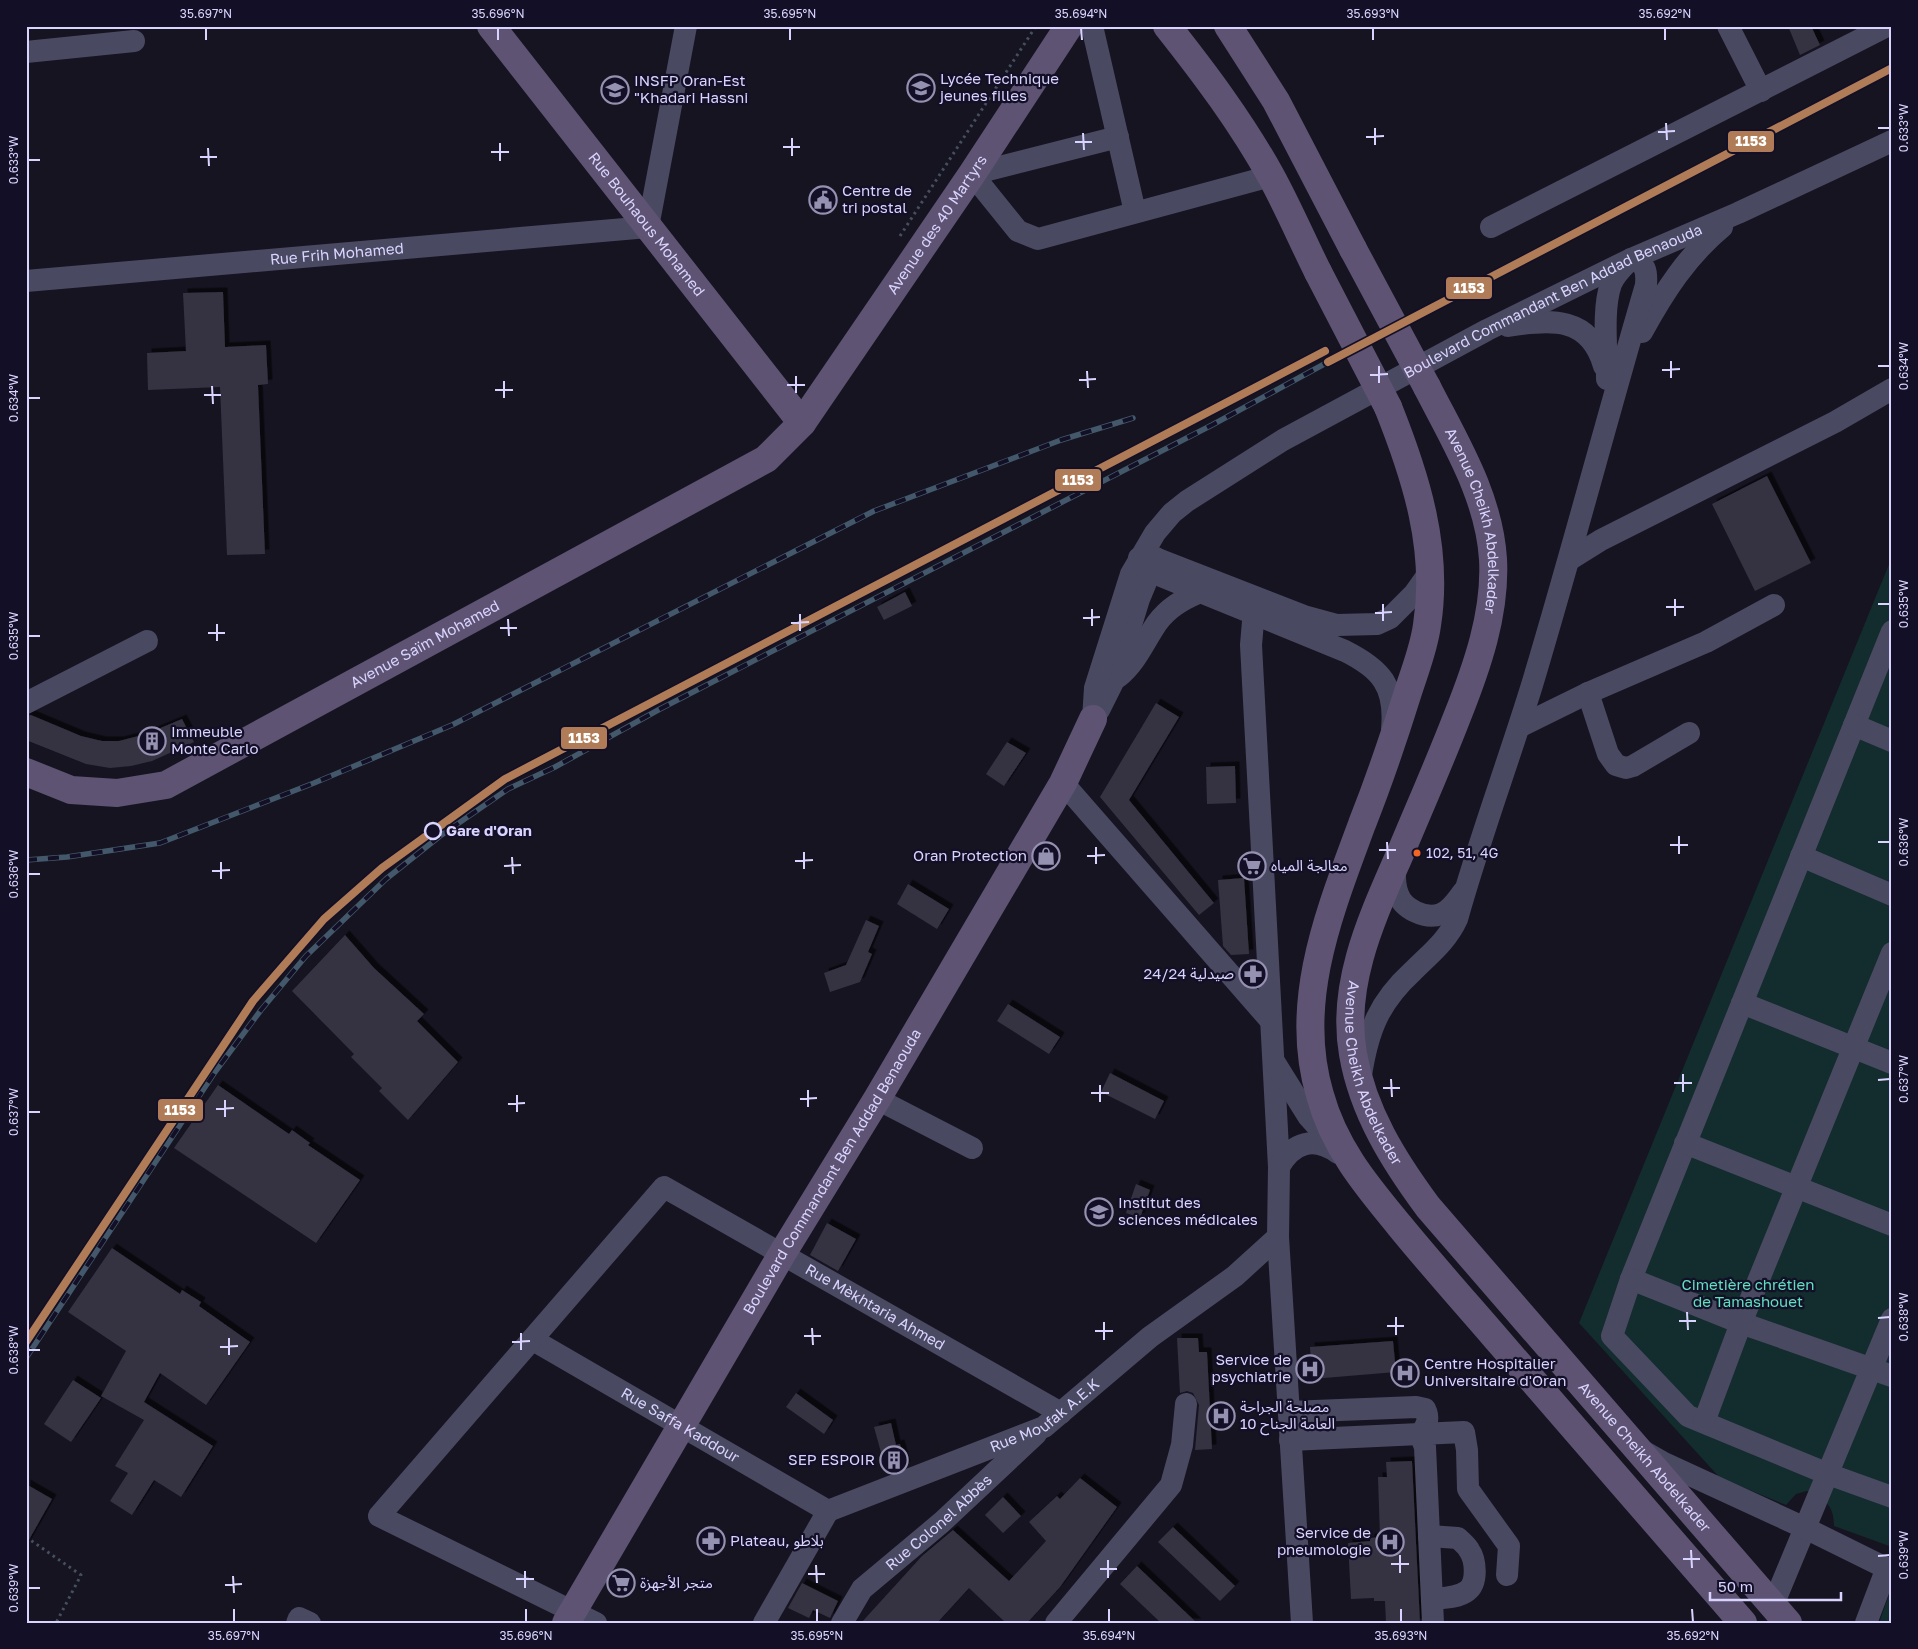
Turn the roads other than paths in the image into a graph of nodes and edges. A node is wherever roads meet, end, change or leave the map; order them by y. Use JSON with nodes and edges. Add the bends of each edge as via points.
{"nodes":[{"id":1,"x":491,"y":26,"type":"edge"},
{"id":2,"x":686,"y":26,"type":"edge"},
{"id":3,"x":1068,"y":26,"type":"edge"},
{"id":4,"x":1092,"y":26,"type":"edge"},
{"id":5,"x":1166,"y":26,"type":"edge"},
{"id":6,"x":1228,"y":26,"type":"edge"},
{"id":7,"x":1728,"y":26,"type":"edge"},
{"id":8,"x":1887,"y":26,"type":"edge"},
{"id":9,"x":134,"y":41,"type":"dead end"},
{"id":10,"x":26,"y":52,"type":"edge"},
{"id":11,"x":1761,"y":91,"type":"junction"},
{"id":12,"x":1118,"y":137,"type":"junction"},
{"id":13,"x":1892,"y":141,"type":"edge"},
{"id":14,"x":972,"y":174,"type":"junction"},
{"id":15,"x":1271,"y":176,"type":"junction"},
{"id":16,"x":1135,"y":212,"type":"junction"},
{"id":17,"x":1738,"y":213,"type":"junction"},
{"id":18,"x":648,"y":227,"type":"junction"},
{"id":19,"x":1491,"y":227,"type":"dead end"},
{"id":20,"x":1631,"y":259,"type":"junction"},
{"id":21,"x":26,"y":281,"type":"edge"},
{"id":22,"x":1487,"y":330,"type":"junction"},
{"id":23,"x":1607,"y":379,"type":"junction"},
{"id":24,"x":1892,"y":389,"type":"edge"},
{"id":25,"x":1609,"y":411,"type":"junction"},
{"id":26,"x":802,"y":423,"type":"junction"},
{"id":27,"x":1569,"y":560,"type":"junction"},
{"id":28,"x":1148,"y":563,"type":"junction"},
{"id":29,"x":1431,"y":570,"type":"junction"},
{"id":30,"x":1198,"y":592,"type":"junction"},
{"id":31,"x":1229,"y":605,"type":"junction"},
{"id":32,"x":1774,"y":605,"type":"dead end"},
{"id":33,"x":1254,"y":606,"type":"junction"},
{"id":34,"x":1892,"y":631,"type":"edge"},
{"id":35,"x":148,"y":641,"type":"dead end"},
{"id":36,"x":1251,"y":653,"type":"junction"},
{"id":37,"x":1114,"y":680,"type":"junction"},
{"id":38,"x":1588,"y":693,"type":"junction"},
{"id":39,"x":26,"y":703,"type":"edge"},
{"id":40,"x":1092,"y":719,"type":"junction"},
{"id":41,"x":1854,"y":725,"type":"junction"},
{"id":42,"x":1519,"y":727,"type":"junction"},
{"id":43,"x":1689,"y":733,"type":"dead end"},
{"id":44,"x":1892,"y":741,"type":"edge"},
{"id":45,"x":1389,"y":754,"type":"junction"},
{"id":46,"x":26,"y":772,"type":"edge"},
{"id":47,"x":1063,"y":783,"type":"junction"},
{"id":48,"x":1801,"y":856,"type":"junction"},
{"id":49,"x":1395,"y":866,"type":"junction"},
{"id":50,"x":1465,"y":889,"type":"junction"},
{"id":51,"x":1892,"y":895,"type":"edge"},
{"id":52,"x":1892,"y":953,"type":"edge"},
{"id":53,"x":1742,"y":1003,"type":"junction"},
{"id":54,"x":1270,"y":1021,"type":"junction"},
{"id":55,"x":1854,"y":1047,"type":"junction"},
{"id":56,"x":1273,"y":1060,"type":"junction"},
{"id":57,"x":1892,"y":1062,"type":"edge"},
{"id":58,"x":1360,"y":1083,"type":"junction"},
{"id":59,"x":877,"y":1099,"type":"junction"},
{"id":60,"x":1685,"y":1143,"type":"junction"},
{"id":61,"x":972,"y":1148,"type":"dead end"},
{"id":62,"x":1347,"y":1159,"type":"junction"},
{"id":63,"x":1279,"y":1167,"type":"junction"},
{"id":64,"x":1796,"y":1187,"type":"junction"},
{"id":65,"x":1892,"y":1225,"type":"edge"},
{"id":66,"x":1278,"y":1238,"type":"junction"},
{"id":67,"x":782,"y":1254,"type":"junction"},
{"id":68,"x":1235,"y":1276,"type":"junction"},
{"id":69,"x":1280,"y":1277,"type":"junction"},
{"id":70,"x":1631,"y":1279,"type":"junction"},
{"id":71,"x":1892,"y":1319,"type":"edge"},
{"id":72,"x":1741,"y":1323,"type":"junction"},
{"id":73,"x":533,"y":1340,"type":"junction"},
{"id":74,"x":1871,"y":1368,"type":"junction"},
{"id":75,"x":1892,"y":1376,"type":"edge"},
{"id":76,"x":1186,"y":1404,"type":"dead end"},
{"id":77,"x":1289,"y":1412,"type":"junction"},
{"id":78,"x":1052,"y":1420,"type":"junction"},
{"id":79,"x":1704,"y":1422,"type":"junction"},
{"id":80,"x":682,"y":1427,"type":"junction"},
{"id":81,"x":1420,"y":1434,"type":"junction"},
{"id":82,"x":1290,"y":1440,"type":"junction"},
{"id":83,"x":1632,"y":1443,"type":"junction"},
{"id":84,"x":1828,"y":1474,"type":"junction"},
{"id":85,"x":1892,"y":1497,"type":"edge"},
{"id":86,"x":828,"y":1511,"type":"junction"},
{"id":87,"x":1805,"y":1528,"type":"junction"},
{"id":88,"x":1429,"y":1536,"type":"junction"},
{"id":89,"x":1507,"y":1576,"type":"dead end"},
{"id":90,"x":1432,"y":1599,"type":"junction"},
{"id":91,"x":1772,"y":1617,"type":"edge"},
{"id":92,"x":1737,"y":1618,"type":"edge"},
{"id":93,"x":578,"y":1619,"type":"edge"},
{"id":94,"x":764,"y":1623,"type":"edge"},
{"id":95,"x":842,"y":1623,"type":"edge"},
{"id":96,"x":1056,"y":1623,"type":"edge"},
{"id":97,"x":1302,"y":1623,"type":"edge"},
{"id":98,"x":1433,"y":1623,"type":"edge"},
{"id":99,"x":1866,"y":1623,"type":"edge"}],
"edges":[{"from":1,"to":18,"type":"main road","name":"Rue Bouhaous Mohamed"},
{"from":2,"to":18,"type":"street"},
{"from":3,"to":14,"type":"main road","name":"Avenue des 40 Martyrs"},
{"from":4,"to":12,"type":"street"},
{"from":5,"to":15,"type":"main road","via":[[1214,86]]},
{"from":6,"to":49,"type":"main road","name":"Avenue Cheikh Abdelkader","bridge":true,"via":[[1299,142],[1460,450],[1488,523],[1493,560],[1492,597],[1485,634],[1471,682]]},
{"from":7,"to":11,"type":"street"},
{"from":8,"to":11,"type":"street"},
{"from":9,"to":10,"type":"street"},
{"from":11,"to":19,"type":"street"},
{"from":12,"to":14,"type":"street"},
{"from":12,"to":16,"type":"street"},
{"from":13,"to":17,"type":"street","name":"Boulevard Commandant Ben Addad Benaouda"},
{"from":14,"to":16,"type":"street","via":[[1018,231],[1038,239]]},
{"from":14,"to":26,"type":"main road","name":"Avenue des 40 Martyrs"},
{"from":15,"to":16,"type":"street"},
{"from":15,"to":29,"type":"main road","bridge":true,"via":[[1388,407],[1415,480],[1429,542]]},
{"from":17,"to":20,"type":"street","name":"Boulevard Commandant Ben Addad Benaouda"},
{"from":17,"to":25,"type":"street","via":[[1705,241],[1670,285],[1639,338]]},
{"from":18,"to":21,"type":"street","name":"Rue Frih Mohamed"},
{"from":18,"to":26,"type":"main road","name":"Rue Bouhaous Mohamed"},
{"from":20,"to":22,"type":"street","name":"Boulevard Commandant Ben Addad Benaouda"},
{"from":20,"to":23,"type":"street","via":[[1616,275],[1608,297]]},
{"from":20,"to":25,"type":"street","via":[[1644,265],[1646,285]]},
{"from":22,"to":23,"type":"street","via":[[1540,322],[1574,326],[1595,345]]},
{"from":22,"to":28,"type":"street","name":"Boulevard Commandant Ben Addad Benaouda","via":[[1283,440],[1198,494]]},
{"from":23,"to":25,"type":"street"},
{"from":24,"to":27,"type":"street","via":[[1835,422],[1600,540]]},
{"from":25,"to":27,"type":"street"},
{"from":26,"to":46,"type":"main road","name":"Avenue Saïm Mohamed","via":[[766,459],[166,784],[117,793],[71,790]]},
{"from":27,"to":42,"type":"street"},
{"from":28,"to":30,"type":"street"},
{"from":28,"to":33,"type":"street"},
{"from":28,"to":37,"type":"street","name":"Boulevard Commandant Ben Addad Benaouda"},
{"from":28,"to":40,"type":"street","name":"Boulevard Commandant Ben Addad Benaouda","via":[[1123,593],[1095,688]]},
{"from":29,"to":33,"type":"street","via":[[1400,610],[1377,624],[1337,625]]},
{"from":29,"to":45,"type":"main road","via":[[1427,627]]},
{"from":30,"to":31,"type":"street"},
{"from":30,"to":37,"type":"street","via":[[1165,614],[1133,662]]},
{"from":31,"to":33,"type":"street"},
{"from":31,"to":36,"type":"street"},
{"from":32,"to":38,"type":"street","via":[[1706,642]]},
{"from":33,"to":36,"type":"street"},
{"from":33,"to":45,"type":"street","via":[[1358,658],[1383,678],[1390,690],[1392,705]]},
{"from":34,"to":41,"type":"street"},
{"from":35,"to":39,"type":"street"},
{"from":36,"to":54,"type":"street"},
{"from":37,"to":40,"type":"street","name":"Boulevard Commandant Ben Addad Benaouda"},
{"from":38,"to":42,"type":"street"},
{"from":38,"to":43,"type":"street","via":[[1608,754],[1616,765],[1633,766]]},
{"from":40,"to":47,"type":"main road","name":"Boulevard Commandant Ben Addad Benaouda"},
{"from":41,"to":44,"type":"street"},
{"from":41,"to":48,"type":"street"},
{"from":42,"to":50,"type":"street"},
{"from":45,"to":62,"type":"main road","via":[[1323,937],[1310,1003],[1310,1040],[1318,1092]]},
{"from":47,"to":54,"type":"street"},
{"from":47,"to":59,"type":"main road","name":"Boulevard Commandant Ben Addad Benaouda"},
{"from":48,"to":51,"type":"street"},
{"from":48,"to":53,"type":"street"},
{"from":49,"to":50,"type":"street","via":[[1398,896],[1415,912],[1430,916],[1440,914],[1453,906]]},
{"from":49,"to":58,"type":"main road","name":"Avenue Cheikh Abdelkader","via":[[1364,944],[1351,995],[1353,1053]]},
{"from":50,"to":58,"type":"street","via":[[1450,934],[1396,988],[1375,1019],[1368,1035]]},
{"from":52,"to":55,"type":"street"},
{"from":53,"to":55,"type":"street"},
{"from":53,"to":60,"type":"street"},
{"from":54,"to":56,"type":"street"},
{"from":55,"to":57,"type":"street"},
{"from":55,"to":64,"type":"street"},
{"from":56,"to":62,"type":"street","via":[[1308,1116]]},
{"from":56,"to":63,"type":"street"},
{"from":58,"to":83,"type":"main road","name":"Avenue Cheikh Abdelkader","via":[[1378,1129],[1396,1162],[1428,1207]]},
{"from":59,"to":61,"type":"street"},
{"from":59,"to":67,"type":"main road","name":"Boulevard Commandant Ben Addad Benaouda"},
{"from":60,"to":64,"type":"street"},
{"from":60,"to":70,"type":"street"},
{"from":62,"to":63,"type":"street","via":[[1324,1146],[1307,1144],[1291,1149]]},
{"from":62,"to":92,"type":"main road","via":[[1418,1249]]},
{"from":63,"to":66,"type":"street"},
{"from":64,"to":65,"type":"street"},
{"from":64,"to":72,"type":"street"},
{"from":66,"to":68,"type":"street","name":"Rue Moufak A.E.K"},
{"from":66,"to":69,"type":"street"},
{"from":67,"to":73,"type":"street","name":"Rue Mèkhtaria Ahmed","via":[[664,1186]]},
{"from":67,"to":78,"type":"street","name":"Rue Mèkhtaria Ahmed"},
{"from":67,"to":80,"type":"main road","name":"Boulevard Commandant Ben Addad Benaouda"},
{"from":68,"to":69,"type":"street"},
{"from":68,"to":78,"type":"street","name":"Rue Moufak A.E.K","via":[[1150,1337]]},
{"from":69,"to":77,"type":"street"},
{"from":70,"to":72,"type":"street"},
{"from":70,"to":79,"type":"street","via":[[1612,1336],[1688,1416]]},
{"from":71,"to":74,"type":"street"},
{"from":72,"to":74,"type":"street"},
{"from":72,"to":79,"type":"street"},
{"from":73,"to":80,"type":"street","name":"Rue Saffa Kaddour"},
{"from":73,"to":93,"type":"street","via":[[379,1516]]},
{"from":74,"to":75,"type":"street"},
{"from":74,"to":84,"type":"street"},
{"from":76,"to":96,"type":"street","via":[[1182,1446],[1171,1485]]},
{"from":77,"to":81,"type":"street","via":[[1416,1407],[1425,1409],[1428,1415],[1427,1426]]},
{"from":77,"to":82,"type":"street"},
{"from":78,"to":86,"type":"street","name":"Rue Moufak A.E.K"},
{"from":78,"to":95,"type":"street","name":"Rue Colonel Abbès","via":[[942,1522],[862,1589]]},
{"from":79,"to":84,"type":"street"},
{"from":80,"to":86,"type":"street","name":"Rue Saffa Kaddour"},
{"from":80,"to":93,"type":"main road","name":"Boulevard Commandant Ben Addad Benaouda"},
{"from":81,"to":82,"type":"street"},
{"from":81,"to":88,"type":"street","via":[[1425,1447]]},
{"from":81,"to":89,"type":"street","via":[[1464,1432],[1468,1489],[1509,1546]]},
{"from":82,"to":97,"type":"street"},
{"from":83,"to":87,"type":"street","via":[[1664,1463]]},
{"from":83,"to":91,"type":"main road","name":"Avenue Cheikh Abdelkader"},
{"from":84,"to":85,"type":"street"},
{"from":84,"to":87,"type":"street"},
{"from":86,"to":94,"type":"street"},
{"from":87,"to":91,"type":"street"},
{"from":87,"to":99,"type":"street","via":[[1884,1567],[1885,1573]]},
{"from":88,"to":90,"type":"street"},
{"from":88,"to":90,"type":"street","via":[[1458,1538],[1470,1550],[1475,1566],[1474,1582],[1467,1591]]},
{"from":90,"to":98,"type":"street"}]}
